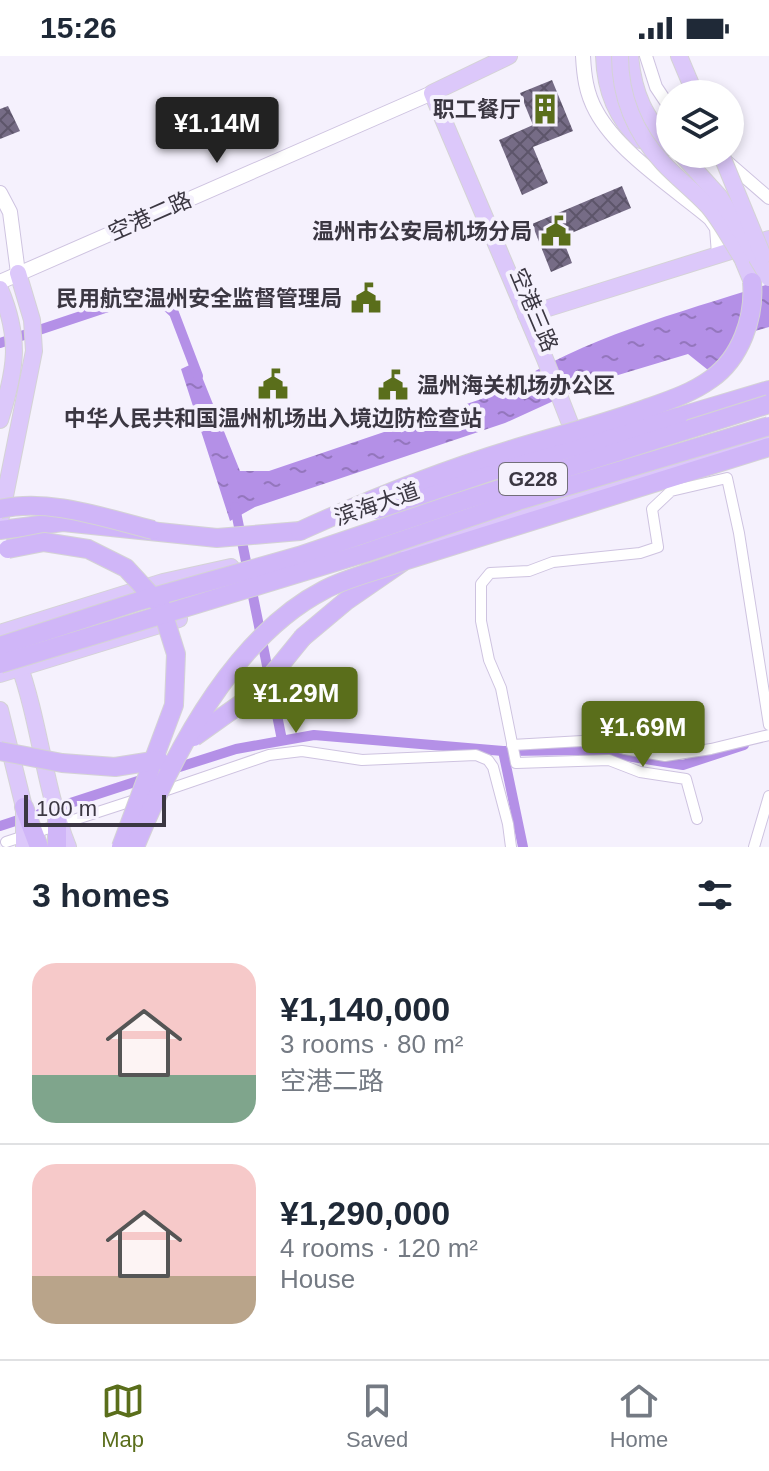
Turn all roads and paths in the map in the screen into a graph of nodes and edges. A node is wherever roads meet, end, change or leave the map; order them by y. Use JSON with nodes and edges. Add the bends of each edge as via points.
{"nodes":[{"id":1,"x":509,"y":56,"type":"edge"},
{"id":2,"x":583,"y":56,"type":"edge"},
{"id":3,"x":604,"y":56,"type":"edge"},
{"id":4,"x":620,"y":56,"type":"edge"},
{"id":5,"x":630,"y":56,"type":"edge"},
{"id":6,"x":646,"y":56,"type":"edge"},
{"id":7,"x":679,"y":56,"type":"edge"},
{"id":8,"x":689,"y":80,"type":"edge"},
{"id":9,"x":656,"y":87,"type":"edge"},
{"id":10,"x":436,"y":90,"type":"junction"},
{"id":11,"x":656,"y":127,"type":"edge"},
{"id":12,"x":689,"y":168,"type":"edge"},
{"id":13,"x":692,"y":168,"type":"edge"},
{"id":14,"x":725,"y":168,"type":"edge"},
{"id":15,"x":736,"y":168,"type":"edge"},
{"id":16,"x":0,"y":193,"type":"edge"},
{"id":17,"x":769,"y":198,"type":"edge"},
{"id":18,"x":769,"y":239,"type":"edge"},
{"id":19,"x":742,"y":253,"type":"junction"},
{"id":20,"x":719,"y":254,"type":"junction"},
{"id":21,"x":18,"y":273,"type":"junction"},
{"id":22,"x":763,"y":279,"type":"edge"},
{"id":23,"x":0,"y":282,"type":"edge"},
{"id":24,"x":0,"y":289,"type":"edge"},
{"id":25,"x":530,"y":314,"type":"junction"},
{"id":26,"x":769,"y":392,"type":"edge"},
{"id":27,"x":769,"y":404,"type":"edge"},
{"id":28,"x":0,"y":420,"type":"edge"},
{"id":29,"x":769,"y":426,"type":"edge"},
{"id":30,"x":769,"y":438,"type":"edge"},
{"id":31,"x":769,"y":447,"type":"edge"},
{"id":32,"x":587,"y":452,"type":"junction"},
{"id":33,"x":601,"y":489,"type":"junction"},
{"id":34,"x":0,"y":509,"type":"edge"},
{"id":35,"x":0,"y":521,"type":"edge"},
{"id":36,"x":0,"y":530,"type":"edge"},
{"id":37,"x":153,"y":530,"type":"junction"},
{"id":38,"x":300,"y":531,"type":"junction"},
{"id":39,"x":0,"y":553,"type":"edge"},
{"id":40,"x":404,"y":561,"type":"junction"},
{"id":41,"x":1,"y":631,"type":"edge"},
{"id":42,"x":0,"y":664,"type":"edge"},
{"id":43,"x":20,"y":669,"type":"junction"},
{"id":44,"x":0,"y":674,"type":"edge"},
{"id":45,"x":0,"y":710,"type":"edge"},
{"id":46,"x":769,"y":725,"type":"edge"},
{"id":47,"x":769,"y":735,"type":"edge"},
{"id":48,"x":513,"y":749,"type":"junction"},
{"id":49,"x":0,"y":751,"type":"edge"},
{"id":50,"x":769,"y":796,"type":"edge"},
{"id":51,"x":56,"y":812,"type":"junction"},
{"id":52,"x":25,"y":815,"type":"junction"},
{"id":53,"x":697,"y":819,"type":"dead end"},
{"id":54,"x":6,"y":842,"type":"dead end"},
{"id":55,"x":24,"y":847,"type":"edge"},
{"id":56,"x":39,"y":847,"type":"edge"},
{"id":57,"x":57,"y":847,"type":"edge"},
{"id":58,"x":68,"y":847,"type":"edge"},
{"id":59,"x":121,"y":847,"type":"edge"},
{"id":60,"x":135,"y":847,"type":"edge"},
{"id":61,"x":511,"y":847,"type":"edge"},
{"id":62,"x":754,"y":847,"type":"edge"}],
"edges":[{"from":1,"to":10,"type":"main road"},
{"from":2,"to":20,"type":"main road","via":[[588,94],[606,126],[710,218],[717,228]]},
{"from":3,"to":19,"type":"main road","via":[[609,96],[636,137],[714,199],[733,226]]},
{"from":4,"to":19,"type":"main road","bridge":true,"via":[[629,112],[640,134],[708,206]]},
{"from":5,"to":11,"type":"main road","via":[[633,83]]},
{"from":6,"to":9,"type":"street"},
{"from":7,"to":8,"type":"main road"},
{"from":10,"to":21,"type":"main road","name":"空港二路"},
{"from":10,"to":25,"type":"main road","name":"空港三路"},
{"from":12,"to":19,"type":"main road","bridge":true,"via":[[721,208]]},
{"from":13,"to":22,"type":"main road","bridge":true,"via":[[719,196]]},
{"from":14,"to":22,"type":"main road","bridge":true},
{"from":15,"to":17,"type":"street"},
{"from":16,"to":21,"type":"main road","via":[[10,212]]},
{"from":18,"to":19,"type":"main road"},
{"from":19,"to":20,"type":"main road"},
{"from":19,"to":22,"type":"main road"},
{"from":20,"to":25,"type":"main road"},
{"from":21,"to":23,"type":"main road","name":"空港二路"},
{"from":21,"to":35,"type":"main road","via":[[32,320],[34,351]]},
{"from":22,"to":38,"type":"highway","bridge":true,"via":[[741,342],[714,377],[685,395],[446,471]]},
{"from":24,"to":28,"type":"main road","via":[[16,340]]},
{"from":25,"to":32,"type":"main road","name":"空港三路"},
{"from":26,"to":32,"type":"main road"},
{"from":26,"to":38,"type":"highway","bridge":true},
{"from":27,"to":41,"type":"highway","name":"滨海大道","number":"G228","bridge":true,"via":[[299,556],[139,601]]},
{"from":29,"to":42,"type":"highway","name":"滨海大道","number":"G228","bridge":true},
{"from":30,"to":33,"type":"main road"},
{"from":31,"to":40,"type":"highway"},
{"from":32,"to":33,"type":"main road","name":"空港三路"},
{"from":32,"to":41,"type":"main road","via":[[258,561],[163,582]]},
{"from":33,"to":43,"type":"main road"},
{"from":34,"to":37,"type":"highway","bridge":true,"via":[[22,504],[78,511]]},
{"from":36,"to":37,"type":"highway","bridge":true,"via":[[63,522]]},
{"from":37,"to":38,"type":"highway","via":[[217,538]]},
{"from":39,"to":59,"type":"highway","bridge":true,"via":[[44,542],[88,549],[126,568],[161,606],[176,654],[174,705]]},
{"from":40,"to":49,"type":"highway","bridge":true,"via":[[303,637],[259,691],[162,760],[115,767]]},
{"from":40,"to":60,"type":"highway","bridge":true,"via":[[324,590],[269,627],[232,669],[193,730]]},
{"from":41,"to":43,"type":"main road"},
{"from":43,"to":44,"type":"main road"},
{"from":43,"to":51,"type":"main road"},
{"from":45,"to":52,"type":"main road"},
{"from":46,"to":48,"type":"street","via":[[727,478],[671,491],[652,509],[658,547],[490,573],[481,584],[481,621]]},
{"from":47,"to":48,"type":"street","via":[[665,756],[600,740]]},
{"from":48,"to":53,"type":"street","via":[[516,763],[609,760],[640,772],[686,779]]},
{"from":50,"to":62,"type":"street"},
{"from":51,"to":57,"type":"highway"},
{"from":51,"to":58,"type":"main road"},
{"from":52,"to":55,"type":"main road"},
{"from":52,"to":56,"type":"highway"},
{"from":54,"to":61,"type":"street","via":[[225,768],[302,751],[362,760],[476,755],[488,760]]}]}
